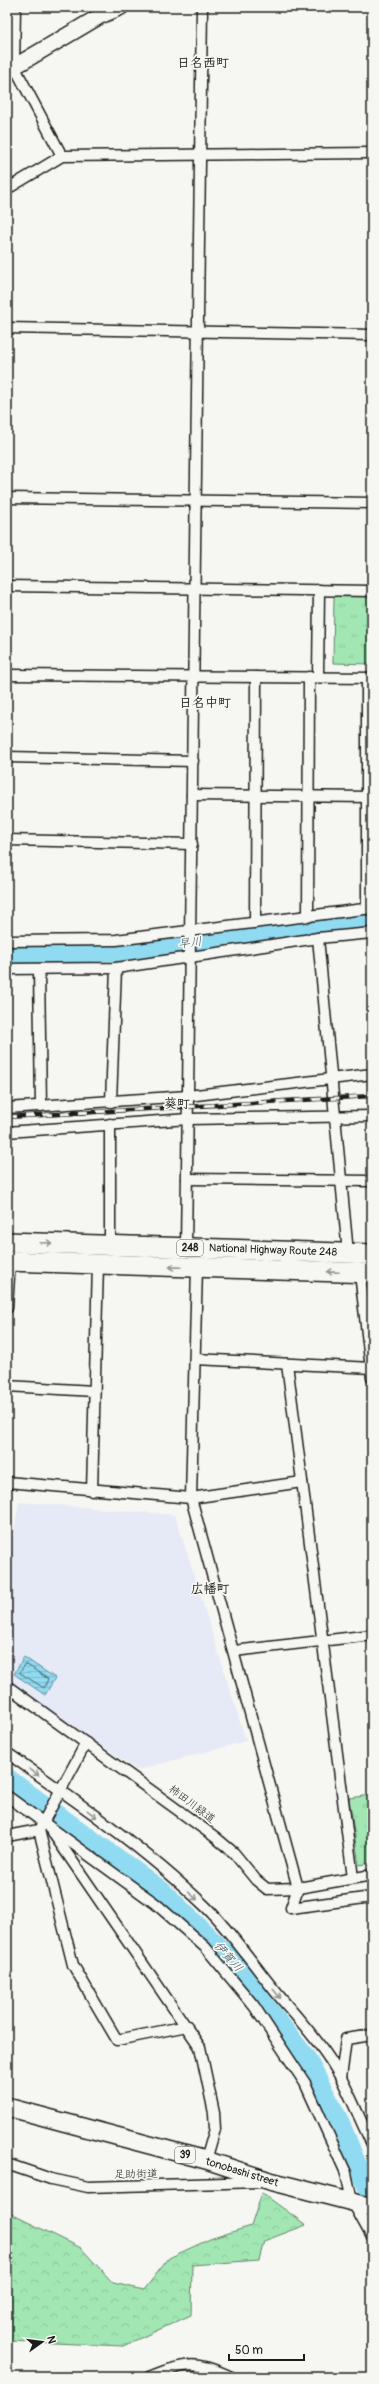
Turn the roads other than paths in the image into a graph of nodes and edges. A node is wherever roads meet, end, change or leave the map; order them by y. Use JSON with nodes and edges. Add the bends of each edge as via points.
{"nodes":[{"id":1,"x":15,"y":7,"type":"edge"},
{"id":2,"x":121,"y":7,"type":"edge"},
{"id":3,"x":202,"y":7,"type":"edge"},
{"id":4,"x":10,"y":68,"type":"edge"},
{"id":5,"x":372,"y":153,"type":"edge"},
{"id":6,"x":62,"y":156,"type":"junction"},
{"id":7,"x":200,"y":156,"type":"junction"},
{"id":8,"x":7,"y":189,"type":"edge"},
{"id":9,"x":7,"y":328,"type":"edge"},
{"id":10,"x":198,"y":332,"type":"junction"},
{"id":11,"x":372,"y":335,"type":"edge"},
{"id":12,"x":7,"y":498,"type":"edge"},
{"id":13,"x":196,"y":500,"type":"junction"},
{"id":14,"x":372,"y":502,"type":"edge"},
{"id":15,"x":7,"y":586,"type":"edge"},
{"id":16,"x":195,"y":589,"type":"junction"},
{"id":17,"x":319,"y":590,"type":"junction"},
{"id":18,"x":372,"y":591,"type":"edge"},
{"id":19,"x":7,"y":675,"type":"edge"},
{"id":20,"x":194,"y":676,"type":"junction"},
{"id":21,"x":256,"y":677,"type":"junction"},
{"id":22,"x":313,"y":677,"type":"junction"},
{"id":23,"x":369,"y":678,"type":"edge"},
{"id":24,"x":7,"y":757,"type":"edge"},
{"id":25,"x":193,"y":761,"type":"junction"},
{"id":26,"x":192,"y":795,"type":"junction"},
{"id":27,"x":256,"y":796,"type":"junction"},
{"id":28,"x":308,"y":796,"type":"junction"},
{"id":29,"x":369,"y":797,"type":"edge"},
{"id":30,"x":7,"y":840,"type":"edge"},
{"id":31,"x":192,"y":844,"type":"junction"},
{"id":32,"x":369,"y":909,"type":"edge"},
{"id":33,"x":308,"y":917,"type":"junction"},
{"id":34,"x":255,"y":923,"type":"junction"},
{"id":35,"x":191,"y":930,"type":"junction"},
{"id":36,"x":372,"y":933,"type":"edge"},
{"id":37,"x":318,"y":938,"type":"junction"},
{"id":38,"x":7,"y":941,"type":"edge"},
{"id":39,"x":190,"y":957,"type":"junction"},
{"id":40,"x":116,"y":968,"type":"junction"},
{"id":41,"x":7,"y":969,"type":"edge"},
{"id":42,"x":39,"y":970,"type":"junction"},
{"id":43,"x":372,"y":1074,"type":"edge"},
{"id":44,"x":332,"y":1078,"type":"junction"},
{"id":45,"x":188,"y":1096,"type":"junction"},
{"id":46,"x":111,"y":1102,"type":"junction"},
{"id":47,"x":41,"y":1106,"type":"junction"},
{"id":48,"x":7,"y":1108,"type":"edge"},
{"id":49,"x":372,"y":1116,"type":"edge"},
{"id":50,"x":335,"y":1117,"type":"junction"},
{"id":51,"x":188,"y":1118,"type":"junction"},
{"id":52,"x":110,"y":1124,"type":"junction"},
{"id":53,"x":7,"y":1132,"type":"edge"},
{"id":54,"x":187,"y":1179,"type":"junction"},
{"id":55,"x":341,"y":1181,"type":"junction"},
{"id":56,"x":372,"y":1181,"type":"edge"},
{"id":57,"x":7,"y":1242,"type":"edge"},
{"id":58,"x":110,"y":1245,"type":"junction"},
{"id":59,"x":186,"y":1248,"type":"junction"},
{"id":60,"x":348,"y":1253,"type":"junction"},
{"id":61,"x":372,"y":1254,"type":"edge"},
{"id":62,"x":8,"y":1261,"type":"edge"},
{"id":63,"x":98,"y":1264,"type":"junction"},
{"id":64,"x":197,"y":1267,"type":"junction"},
{"id":65,"x":366,"y":1273,"type":"edge"},
{"id":66,"x":7,"y":1308,"type":"edge"},
{"id":67,"x":195,"y":1359,"type":"junction"},
{"id":68,"x":286,"y":1364,"type":"junction"},
{"id":69,"x":372,"y":1371,"type":"edge"},
{"id":70,"x":7,"y":1386,"type":"edge"},
{"id":71,"x":94,"y":1391,"type":"junction"},
{"id":72,"x":7,"y":1482,"type":"edge"},
{"id":73,"x":302,"y":1482,"type":"junction"},
{"id":74,"x":92,"y":1491,"type":"junction"},
{"id":75,"x":191,"y":1498,"type":"junction"},
{"id":76,"x":372,"y":1635,"type":"edge"},
{"id":77,"x":322,"y":1641,"type":"junction"},
{"id":78,"x":234,"y":1651,"type":"junction"},
{"id":79,"x":7,"y":1686,"type":"edge"},
{"id":80,"x":86,"y":1743,"type":"junction"},
{"id":81,"x":7,"y":1753,"type":"edge"},
{"id":82,"x":61,"y":1790,"type":"junction"},
{"id":83,"x":7,"y":1796,"type":"edge"},
{"id":84,"x":44,"y":1826,"type":"junction"},
{"id":85,"x":7,"y":1836,"type":"edge"},
{"id":86,"x":372,"y":1875,"type":"edge"},
{"id":87,"x":353,"y":1878,"type":"junction"},
{"id":88,"x":298,"y":1888,"type":"junction"},
{"id":89,"x":372,"y":1897,"type":"edge"},
{"id":90,"x":187,"y":2026,"type":"junction"},
{"id":91,"x":372,"y":2035,"type":"edge"},
{"id":92,"x":340,"y":2078,"type":"junction"},
{"id":93,"x":8,"y":2109,"type":"edge"},
{"id":94,"x":372,"y":2144,"type":"edge"},
{"id":95,"x":206,"y":2160,"type":"junction"},
{"id":96,"x":7,"y":2164,"type":"edge"},
{"id":97,"x":270,"y":2181,"type":"junction"},
{"id":98,"x":362,"y":2204,"type":"edge"},
{"id":99,"x":372,"y":2237,"type":"edge"},
{"id":100,"x":150,"y":2377,"type":"edge"},
{"id":101,"x":231,"y":2377,"type":"edge"}],
"edges":[{"from":1,"to":4,"type":"street"},
{"from":2,"to":4,"type":"street","via":[[100,16]]},
{"from":3,"to":7,"type":"street"},
{"from":4,"to":6,"type":"street"},
{"from":5,"to":7,"type":"street"},
{"from":6,"to":7,"type":"street"},
{"from":6,"to":8,"type":"street"},
{"from":7,"to":10,"type":"street"},
{"from":9,"to":10,"type":"street"},
{"from":10,"to":11,"type":"street"},
{"from":10,"to":13,"type":"street"},
{"from":12,"to":13,"type":"street"},
{"from":13,"to":14,"type":"street"},
{"from":13,"to":16,"type":"street"},
{"from":15,"to":16,"type":"street"},
{"from":16,"to":17,"type":"street"},
{"from":16,"to":20,"type":"street"},
{"from":17,"to":18,"type":"street"},
{"from":17,"to":22,"type":"street"},
{"from":19,"to":20,"type":"street"},
{"from":20,"to":21,"type":"street"},
{"from":20,"to":25,"type":"street"},
{"from":21,"to":22,"type":"street"},
{"from":21,"to":27,"type":"street"},
{"from":22,"to":23,"type":"street"},
{"from":22,"to":28,"type":"street"},
{"from":23,"to":29,"type":"street"},
{"from":24,"to":25,"type":"street"},
{"from":25,"to":26,"type":"street"},
{"from":26,"to":27,"type":"street"},
{"from":26,"to":31,"type":"street"},
{"from":27,"to":28,"type":"street"},
{"from":27,"to":34,"type":"street"},
{"from":28,"to":29,"type":"street"},
{"from":28,"to":33,"type":"street"},
{"from":29,"to":32,"type":"street"},
{"from":30,"to":31,"type":"street"},
{"from":31,"to":35,"type":"street"},
{"from":32,"to":33,"type":"street"},
{"from":33,"to":34,"type":"street"},
{"from":34,"to":35,"type":"street"},
{"from":35,"to":38,"type":"street","via":[[116,940]]},
{"from":35,"to":39,"type":"street"},
{"from":36,"to":37,"type":"street"},
{"from":37,"to":39,"type":"street"},
{"from":37,"to":44,"type":"street"},
{"from":39,"to":40,"type":"street"},
{"from":39,"to":45,"type":"street"},
{"from":40,"to":42,"type":"street"},
{"from":40,"to":46,"type":"street"},
{"from":41,"to":42,"type":"street"},
{"from":42,"to":47,"type":"street"},
{"from":43,"to":44,"type":"street"},
{"from":44,"to":45,"type":"street"},
{"from":44,"to":50,"type":"street"},
{"from":45,"to":46,"type":"street"},
{"from":45,"to":51,"type":"street"},
{"from":46,"to":47,"type":"street"},
{"from":47,"to":48,"type":"street"},
{"from":49,"to":50,"type":"street"},
{"from":50,"to":51,"type":"street"},
{"from":50,"to":55,"type":"street"},
{"from":51,"to":52,"type":"street"},
{"from":51,"to":54,"type":"street"},
{"from":52,"to":53,"type":"street"},
{"from":52,"to":58,"type":"street"},
{"from":54,"to":55,"type":"street"},
{"from":54,"to":59,"type":"street"},
{"from":55,"to":56,"type":"street"},
{"from":55,"to":60,"type":"street"},
{"from":57,"to":58,"type":"highway","name":"National Highway Route 248","number":"248","one_way":true},
{"from":58,"to":59,"type":"highway","name":"National Highway Route 248","number":"248"},
{"from":59,"to":60,"type":"highway","name":"National Highway Route 248","number":"248"},
{"from":60,"to":61,"type":"highway","name":"National Highway Route 248","number":"248"},
{"from":62,"to":63,"type":"highway","name":"National Highway Route 248","number":"248"},
{"from":62,"to":66,"type":"street"},
{"from":64,"to":63,"type":"highway","name":"National Highway Route 248","number":"248","one_way":true},
{"from":63,"to":71,"type":"street"},
{"from":65,"to":64,"type":"highway","name":"National Highway Route 248","number":"248","one_way":true},
{"from":64,"to":67,"type":"street"},
{"from":65,"to":69,"type":"street"},
{"from":67,"to":68,"type":"street"},
{"from":67,"to":75,"type":"street"},
{"from":68,"to":69,"type":"street"},
{"from":68,"to":73,"type":"street"},
{"from":70,"to":71,"type":"street"},
{"from":71,"to":74,"type":"street"},
{"from":72,"to":74,"type":"street"},
{"from":73,"to":75,"type":"street"},
{"from":73,"to":77,"type":"street"},
{"from":74,"to":75,"type":"street"},
{"from":75,"to":78,"type":"street"},
{"from":76,"to":77,"type":"street"},
{"from":77,"to":78,"type":"street"},
{"from":77,"to":87,"type":"street"},
{"from":78,"to":88,"type":"street"},
{"from":79,"to":80,"type":"street","name":"柿田川緑道"},
{"from":80,"to":82,"type":"street"},
{"from":80,"to":88,"type":"street","name":"柿田川緑道","via":[[234,1852],[256,1880],[267,1889]]},
{"from":81,"to":82,"type":"street","one_way":true},
{"from":82,"to":84,"type":"street"},
{"from":82,"to":92,"type":"street","one_way":true,"via":[[160,1866],[206,1907],[240,1945],[319,2045]]},
{"from":83,"to":84,"type":"street"},
{"from":84,"to":85,"type":"street"},
{"from":84,"to":90,"type":"street"},
{"from":84,"to":90,"type":"street","via":[[73,1965],[117,2040]]},
{"from":84,"to":98,"type":"street","via":[[161,1909],[205,1947],[254,2006],[305,2083]]},
{"from":86,"to":87,"type":"street","name":"柿田川緑道"},
{"from":87,"to":88,"type":"street","name":"柿田川緑道"},
{"from":88,"to":89,"type":"street","via":[[291,1908]]},
{"from":90,"to":95,"type":"street","via":[[200,2047],[214,2113],[215,2129]]},
{"from":91,"to":92,"type":"street","via":[[346,2039]]},
{"from":92,"to":94,"type":"street"},
{"from":93,"to":95,"type":"main road","name":"tonobashi street","number":"39"},
{"from":95,"to":97,"type":"main road","name":"tonobashi street","number":"39"},
{"from":96,"to":97,"type":"street","name":"足助街道","via":[[88,2188]]},
{"from":97,"to":98,"type":"main road","name":"tonobashi street","number":"39"},
{"from":98,"to":99,"type":"street"},
{"from":100,"to":101,"type":"street","via":[[180,2365],[203,2366]]}]}
